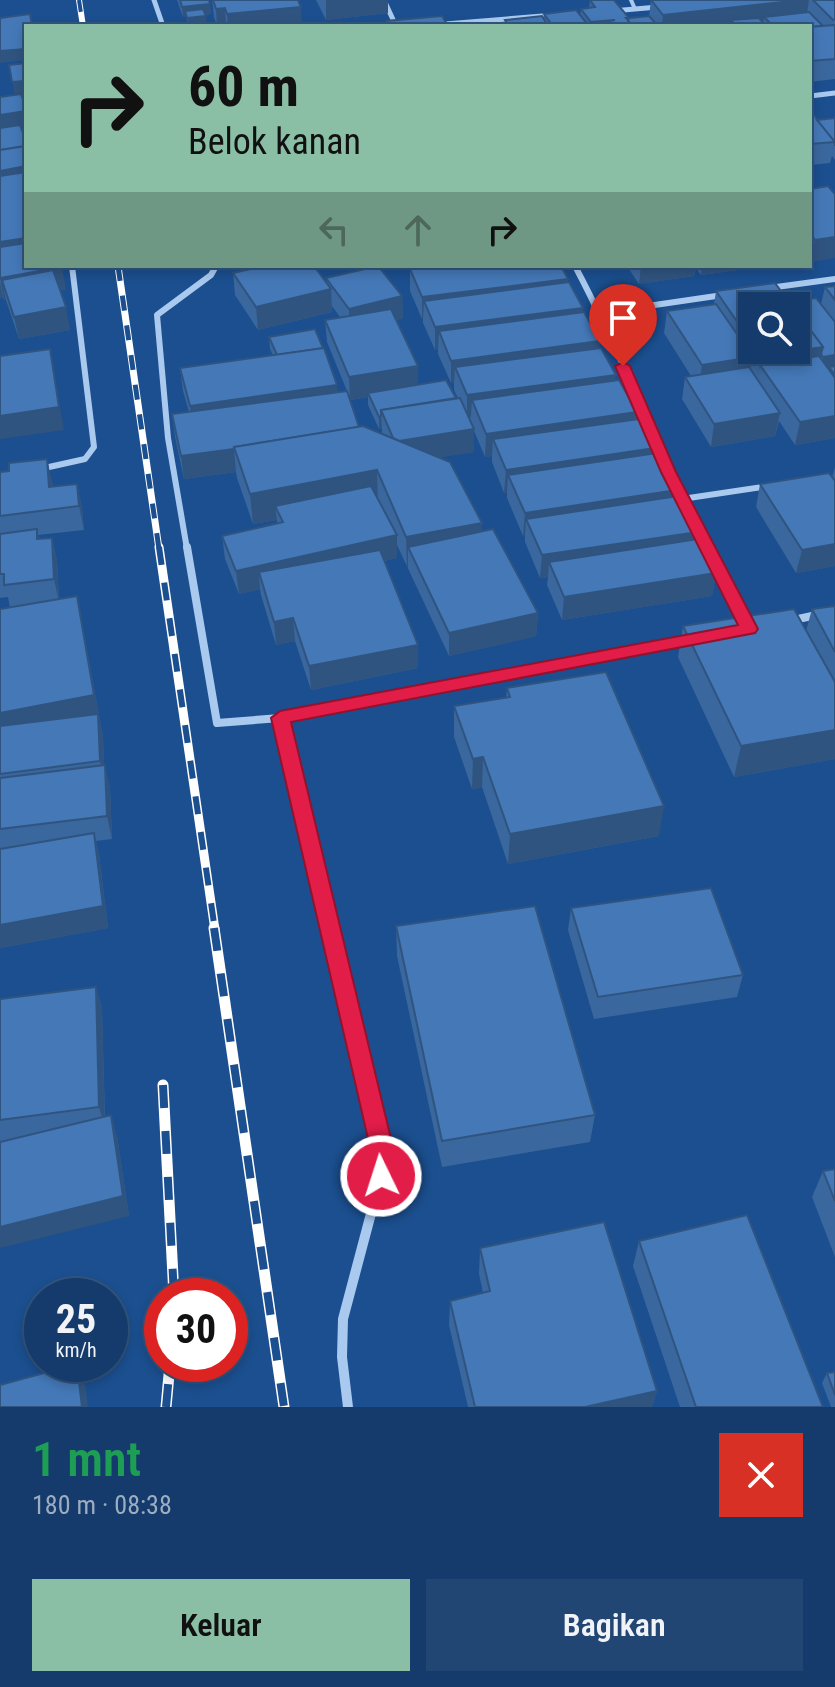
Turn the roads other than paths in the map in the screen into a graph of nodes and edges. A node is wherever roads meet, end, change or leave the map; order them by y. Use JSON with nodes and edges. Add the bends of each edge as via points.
{"nodes":[{"id":1,"x":154,"y":0,"type":"edge"},
{"id":2,"x":384,"y":0,"type":"edge"},
{"id":3,"x":631,"y":0,"type":"edge"},
{"id":4,"x":666,"y":6,"type":"edge"},
{"id":5,"x":635,"y":9,"type":"junction"},
{"id":6,"x":604,"y":12,"type":"edge"},
{"id":7,"x":558,"y":15,"type":"edge"},
{"id":8,"x":162,"y":24,"type":"edge"},
{"id":9,"x":395,"y":24,"type":"edge"},
{"id":10,"x":460,"y":24,"type":"edge"},
{"id":11,"x":835,"y":93,"type":"edge"},
{"id":12,"x":812,"y":96,"type":"edge"},
{"id":13,"x":72,"y":268,"type":"edge"},
{"id":14,"x":215,"y":268,"type":"edge"},
{"id":15,"x":576,"y":268,"type":"edge"},
{"id":16,"x":835,"y":279,"type":"edge"},
{"id":17,"x":757,"y":290,"type":"edge"},
{"id":18,"x":725,"y":295,"type":"edge"},
{"id":19,"x":600,"y":313,"type":"junction"},
{"id":20,"x":28,"y":472,"type":"edge"},
{"id":21,"x":774,"y":485,"type":"edge"},
{"id":22,"x":682,"y":499,"type":"junction"},
{"id":23,"x":835,"y":611,"type":"edge"},
{"id":24,"x":785,"y":622,"type":"edge"},
{"id":25,"x":761,"y":627,"type":"edge"},
{"id":26,"x":749,"y":629,"type":"junction"},
{"id":27,"x":734,"y":632,"type":"edge"},
{"id":28,"x":704,"y":638,"type":"edge"},
{"id":29,"x":280,"y":718,"type":"junction"},
{"id":30,"x":348,"y":1407,"type":"edge"}],
"edges":[{"from":1,"to":8,"type":"street"},
{"from":2,"to":9,"type":"street"},
{"from":3,"to":5,"type":"lane"},
{"from":4,"to":5,"type":"street"},
{"from":5,"to":6,"type":"street"},
{"from":7,"to":10,"type":"street"},
{"from":11,"to":12,"type":"street"},
{"from":13,"to":20,"type":"street","via":[[94,447],[85,459]]},
{"from":14,"to":29,"type":"street","via":[[157,312],[168,438],[217,723]]},
{"from":15,"to":19,"type":"street"},
{"from":16,"to":17,"type":"street"},
{"from":18,"to":19,"type":"street"},
{"from":19,"to":22,"type":"street"},
{"from":21,"to":22,"type":"street"},
{"from":22,"to":26,"type":"street"},
{"from":23,"to":24,"type":"street"},
{"from":25,"to":26,"type":"street"},
{"from":26,"to":27,"type":"street"},
{"from":28,"to":29,"type":"street"},
{"from":29,"to":30,"type":"street","via":[[381,1143],[381,1176],[344,1310]]}]}
